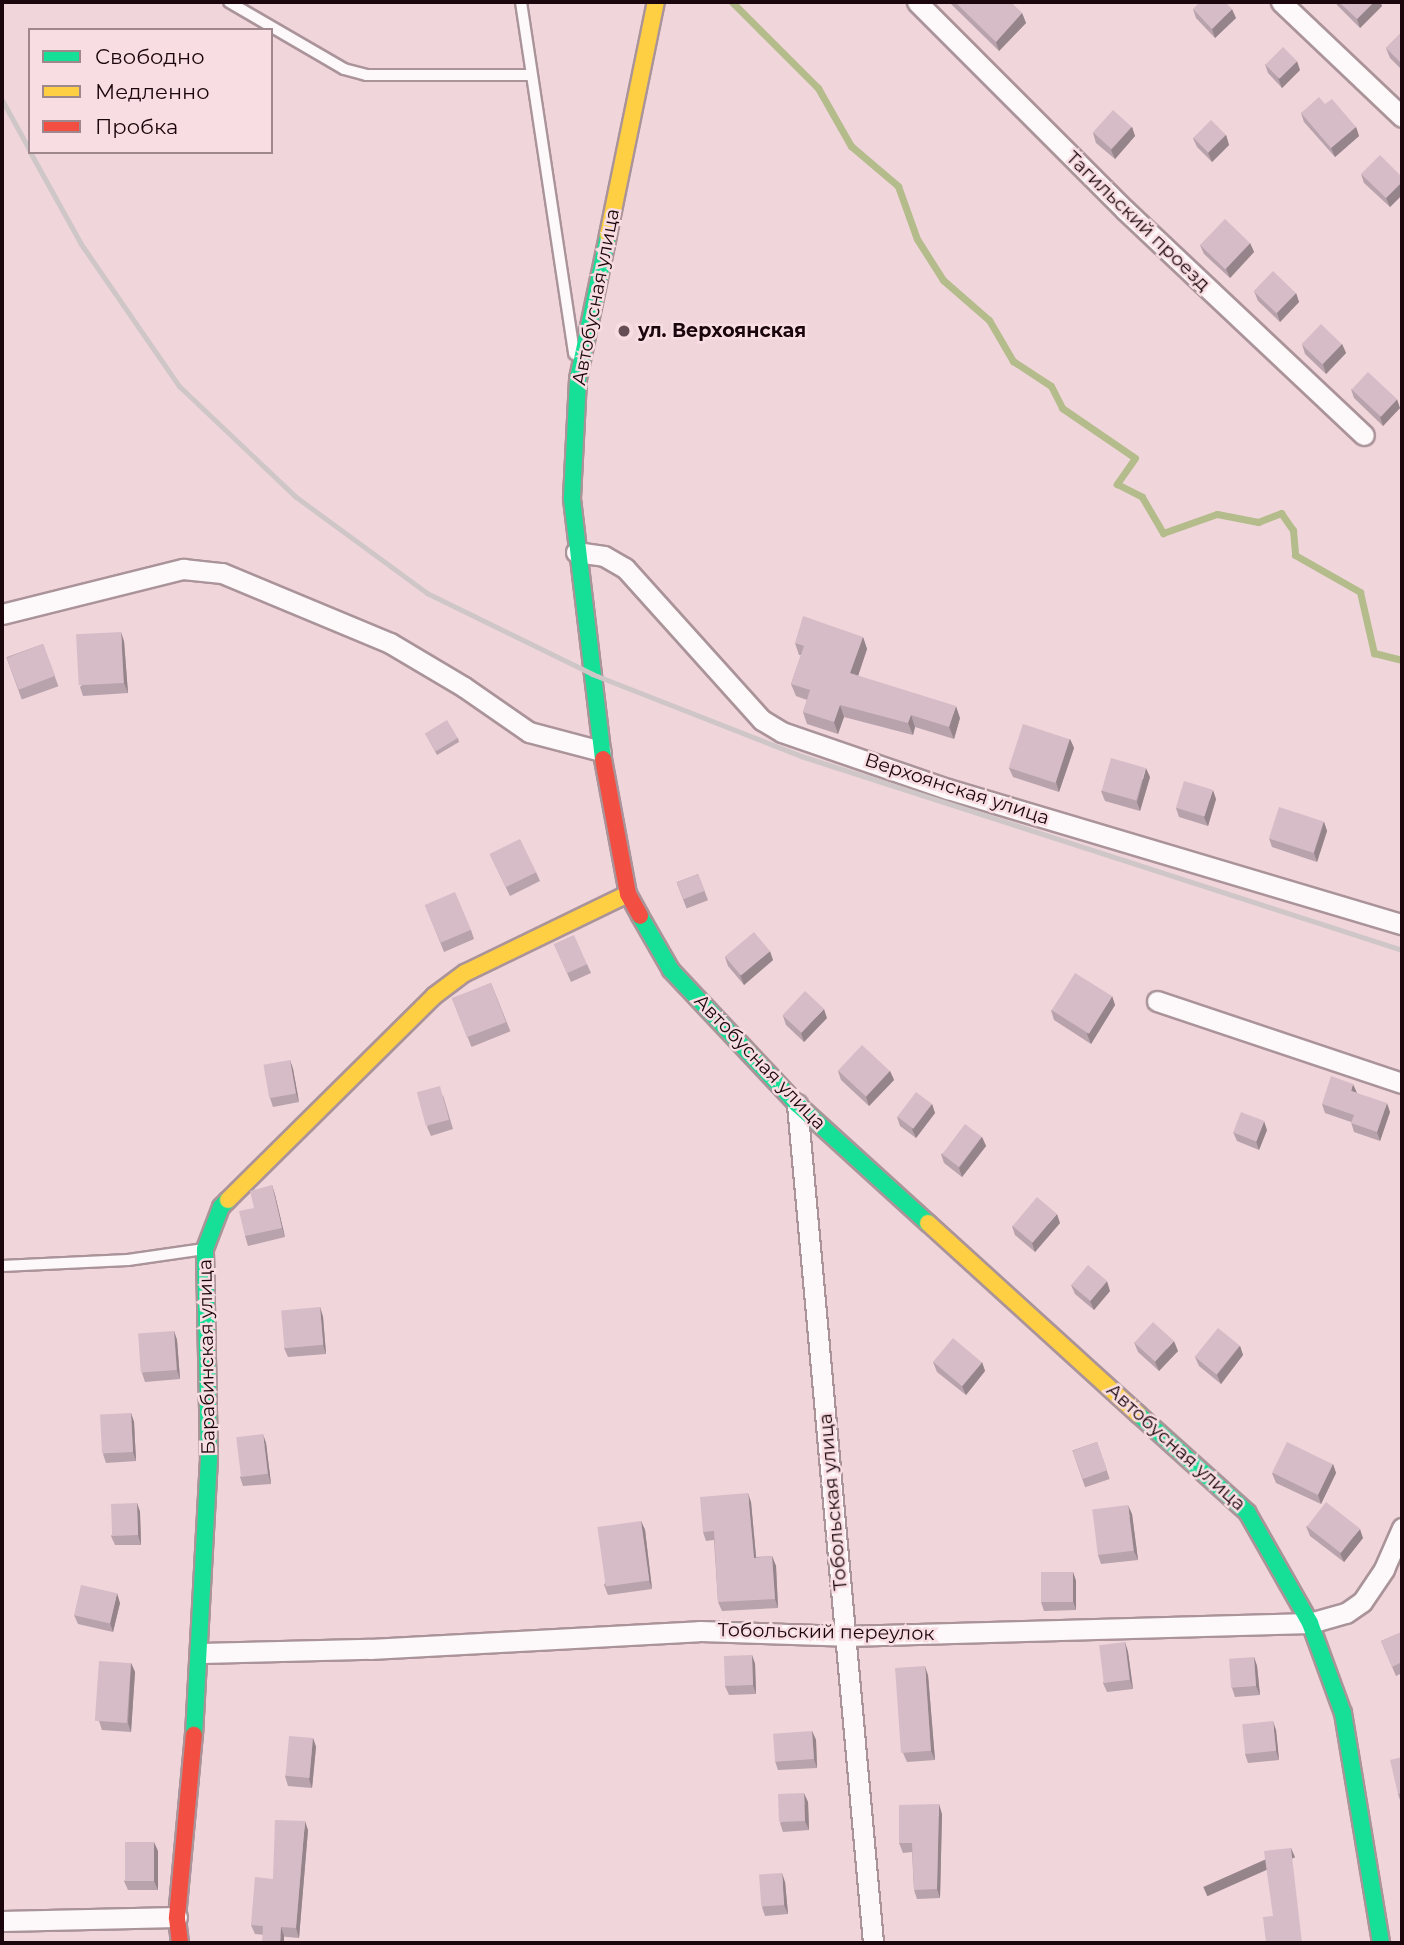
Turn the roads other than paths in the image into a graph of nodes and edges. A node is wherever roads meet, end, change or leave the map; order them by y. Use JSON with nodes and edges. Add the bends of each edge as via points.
{"nodes":[{"id":1,"x":229,"y":2,"type":"edge"},
{"id":2,"x":521,"y":2,"type":"edge"},
{"id":3,"x":656,"y":2,"type":"edge"},
{"id":4,"x":917,"y":2,"type":"edge"},
{"id":5,"x":1292,"y":6,"type":"edge"},
{"id":6,"x":531,"y":75,"type":"junction"},
{"id":7,"x":1402,"y":117,"type":"edge"},
{"id":8,"x":578,"y":379,"type":"junction"},
{"id":9,"x":1364,"y":435,"type":"dead end"},
{"id":10,"x":576,"y":552,"type":"junction"},
{"id":11,"x":2,"y":614,"type":"edge"},
{"id":12,"x":601,"y":751,"type":"junction"},
{"id":13,"x":628,"y":894,"type":"junction"},
{"id":14,"x":1402,"y":924,"type":"edge"},
{"id":15,"x":1157,"y":1001,"type":"dead end"},
{"id":16,"x":1402,"y":1083,"type":"edge"},
{"id":17,"x":797,"y":1104,"type":"junction"},
{"id":18,"x":205,"y":1249,"type":"junction"},
{"id":19,"x":2,"y":1266,"type":"edge"},
{"id":20,"x":1402,"y":1528,"type":"edge"},
{"id":21,"x":1310,"y":1623,"type":"junction"},
{"id":22,"x":846,"y":1636,"type":"junction"},
{"id":23,"x":201,"y":1653,"type":"junction"},
{"id":24,"x":177,"y":1917,"type":"junction"},
{"id":25,"x":2,"y":1921,"type":"edge"},
{"id":26,"x":180,"y":1943,"type":"edge"},
{"id":27,"x":873,"y":1943,"type":"edge"},
{"id":28,"x":1381,"y":1943,"type":"edge"}],
"edges":[{"from":1,"to":6,"type":"lane","via":[[344,69],[366,75]]},
{"from":2,"to":6,"type":"lane"},
{"from":3,"to":8,"type":"street","name":"Автобусная улица"},
{"from":4,"to":9,"type":"street","name":"Тагильский проезд","via":[[1125,210]]},
{"from":5,"to":7,"type":"street"},
{"from":6,"to":8,"type":"lane"},
{"from":8,"to":10,"type":"street","name":"Автобусная улица","via":[[572,498]]},
{"from":10,"to":12,"type":"street","name":"Автобусная улица"},
{"from":10,"to":14,"type":"street","name":"Верхоянская улица","via":[[604,556],[625,568],[762,720],[782,732],[948,789]]},
{"from":11,"to":12,"type":"street","via":[[59,596],[183,569],[222,573],[390,643],[529,732]]},
{"from":12,"to":13,"type":"street","name":"Автобусная улица"},
{"from":13,"to":17,"type":"street","name":"Автобусная улица","via":[[671,970]]},
{"from":13,"to":18,"type":"street","name":"Барабинская улица","via":[[465,973],[434,996],[221,1207]]},
{"from":15,"to":16,"type":"street"},
{"from":17,"to":21,"type":"street","name":"Автобусная улица","via":[[1247,1512]]},
{"from":17,"to":22,"type":"street","name":"Тобольская улица"},
{"from":18,"to":19,"type":"lane","via":[[128,1260]]},
{"from":18,"to":23,"type":"street","name":"Барабинская улица","via":[[211,1399]]},
{"from":20,"to":21,"type":"street","name":"Тобольский переулок","via":[[1384,1569],[1362,1602],[1346,1613]]},
{"from":21,"to":22,"type":"street","name":"Тобольский переулок"},
{"from":21,"to":28,"type":"street","name":"Автобусная улица","via":[[1343,1713]]},
{"from":22,"to":23,"type":"street","name":"Тобольский переулок","via":[[699,1631]]},
{"from":22,"to":27,"type":"street","name":"Тобольская улица"},
{"from":23,"to":24,"type":"street","name":"Барабинская улица"},
{"from":24,"to":25,"type":"street"},
{"from":24,"to":26,"type":"street","name":"Барабинская улица"}]}
